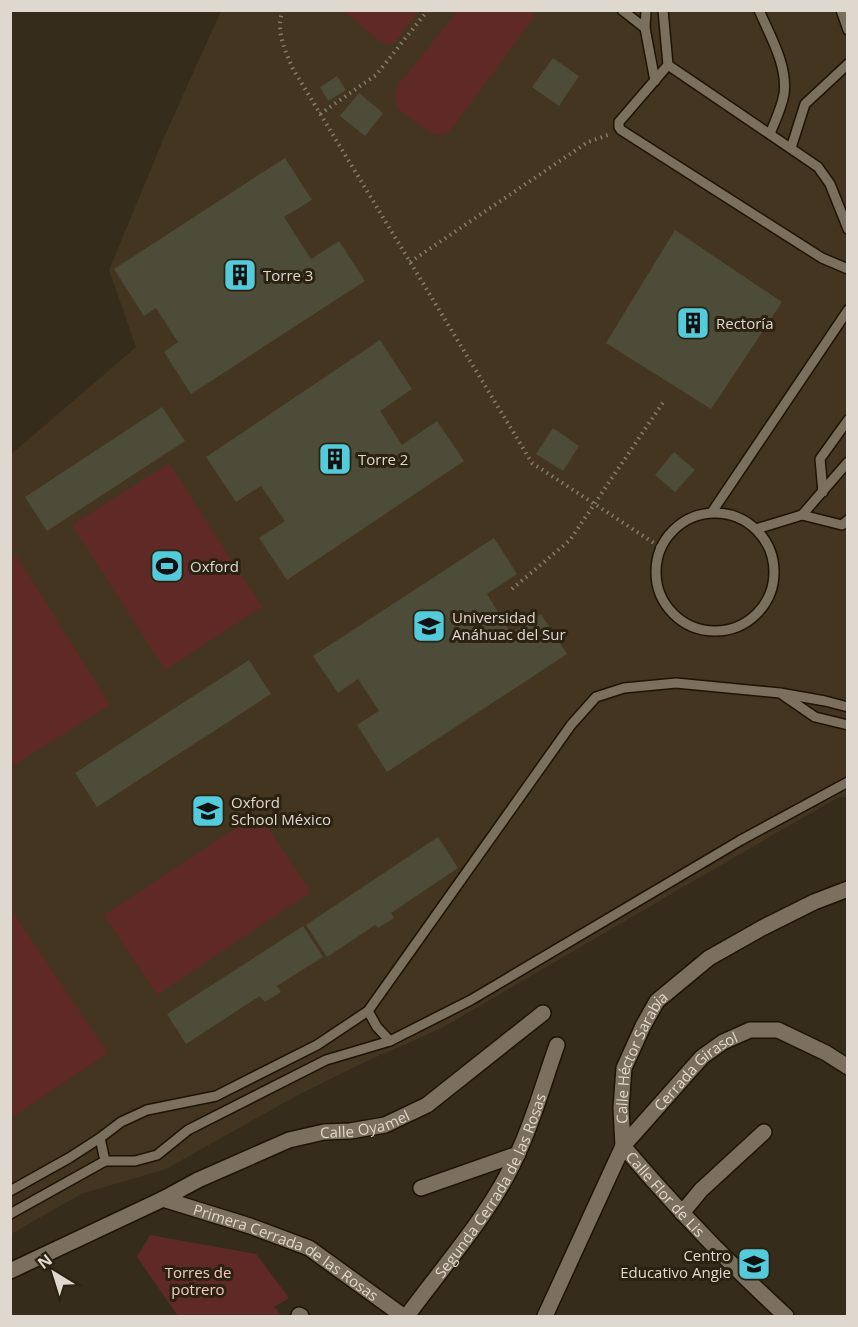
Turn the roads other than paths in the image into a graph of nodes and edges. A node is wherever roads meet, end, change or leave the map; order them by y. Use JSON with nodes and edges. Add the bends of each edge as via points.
{"nodes":[{"id":1,"x":622,"y":10,"type":"edge"},
{"id":2,"x":646,"y":10,"type":"edge"},
{"id":3,"x":663,"y":10,"type":"edge"},
{"id":4,"x":759,"y":10,"type":"edge"},
{"id":5,"x":841,"y":10,"type":"edge"},
{"id":6,"x":645,"y":27,"type":"junction"},
{"id":7,"x":848,"y":30,"type":"edge"},
{"id":8,"x":848,"y":64,"type":"edge"},
{"id":9,"x":668,"y":65,"type":"junction"},
{"id":10,"x":655,"y":81,"type":"junction"},
{"id":11,"x":770,"y":134,"type":"junction"},
{"id":12,"x":791,"y":148,"type":"junction"},
{"id":13,"x":848,"y":229,"type":"edge"},
{"id":14,"x":848,"y":269,"type":"edge"},
{"id":15,"x":848,"y":310,"type":"edge"},
{"id":16,"x":848,"y":420,"type":"edge"},
{"id":17,"x":848,"y":462,"type":"edge"},
{"id":18,"x":823,"y":492,"type":"junction"},
{"id":19,"x":712,"y":512,"type":"junction"},
{"id":20,"x":802,"y":515,"type":"junction"},
{"id":21,"x":848,"y":520,"type":"edge"},
{"id":22,"x":756,"y":529,"type":"junction"},
{"id":23,"x":780,"y":693,"type":"junction"},
{"id":24,"x":825,"y":700,"type":"junction"},
{"id":25,"x":848,"y":707,"type":"edge"},
{"id":26,"x":815,"y":717,"type":"junction"},
{"id":27,"x":848,"y":725,"type":"edge"},
{"id":28,"x":848,"y":782,"type":"edge"},
{"id":29,"x":848,"y":889,"type":"edge"},
{"id":30,"x":368,"y":1011,"type":"junction"},
{"id":31,"x":543,"y":1013,"type":"dead end"},
{"id":32,"x":390,"y":1041,"type":"junction"},
{"id":33,"x":557,"y":1045,"type":"dead end"},
{"id":34,"x":848,"y":1067,"type":"edge"},
{"id":35,"x":764,"y":1132,"type":"dead end"},
{"id":36,"x":100,"y":1138,"type":"junction"},
{"id":37,"x":623,"y":1146,"type":"junction"},
{"id":38,"x":518,"y":1154,"type":"junction"},
{"id":39,"x":105,"y":1161,"type":"junction"},
{"id":40,"x":421,"y":1188,"type":"dead end"},
{"id":41,"x":10,"y":1191,"type":"edge"},
{"id":42,"x":163,"y":1199,"type":"junction"},
{"id":43,"x":682,"y":1213,"type":"junction"},
{"id":44,"x":10,"y":1215,"type":"edge"},
{"id":45,"x":10,"y":1271,"type":"edge"},
{"id":46,"x":405,"y":1317,"type":"edge"},
{"id":47,"x":545,"y":1317,"type":"edge"},
{"id":48,"x":786,"y":1317,"type":"edge"}],
"edges":[{"from":1,"to":6,"type":"lane"},
{"from":2,"to":6,"type":"lane"},
{"from":3,"to":9,"type":"lane"},
{"from":4,"to":11,"type":"lane","via":[[785,81],[784,96]]},
{"from":5,"to":7,"type":"lane"},
{"from":6,"to":10,"type":"lane"},
{"from":8,"to":12,"type":"lane","via":[[805,104]]},
{"from":9,"to":10,"type":"lane"},
{"from":9,"to":11,"type":"lane"},
{"from":10,"to":14,"type":"lane","via":[[620,122],[621,130],[822,258]]},
{"from":11,"to":12,"type":"lane"},
{"from":12,"to":13,"type":"lane","via":[[818,167],[830,184]]},
{"from":15,"to":19,"type":"lane"},
{"from":16,"to":18,"type":"lane","via":[[820,459]]},
{"from":17,"to":18,"type":"lane"},
{"from":18,"to":20,"type":"lane"},
{"from":19,"to":22,"type":"lane","via":[[736,516]]},
{"from":19,"to":22,"type":"lane","via":[[681,523],[660,547],[655,579],[667,609],[693,628],[725,631],[745,623],[762,609],[772,589],[774,567],[769,546]]},
{"from":20,"to":21,"type":"lane","via":[[842,525]]},
{"from":20,"to":22,"type":"lane"},
{"from":23,"to":24,"type":"lane"},
{"from":23,"to":26,"type":"lane"},
{"from":23,"to":30,"type":"lane","via":[[676,683],[624,688],[596,697],[571,725]]},
{"from":24,"to":25,"type":"lane"},
{"from":24,"to":26,"type":"lane"},
{"from":26,"to":27,"type":"lane"},
{"from":28,"to":32,"type":"lane","via":[[741,840],[471,1000]]},
{"from":29,"to":37,"type":"street","name":"Calle Héctor Sarabia","via":[[814,902],[710,958],[657,1001],[624,1068]]},
{"from":30,"to":32,"type":"lane"},
{"from":30,"to":36,"type":"lane","via":[[316,1045],[216,1096],[147,1110]]},
{"from":31,"to":42,"type":"street","name":"Calle Oyamel","via":[[427,1105],[385,1125],[290,1140]]},
{"from":32,"to":39,"type":"lane","via":[[326,1060],[188,1130],[157,1155],[135,1161]]},
{"from":33,"to":38,"type":"street","name":"Segunda Cerrada de las Rosas"},
{"from":34,"to":37,"type":"street","name":"Cerrada Girasol","via":[[778,1030],[750,1030],[702,1057]]},
{"from":35,"to":43,"type":"street","via":[[701,1190]]},
{"from":36,"to":39,"type":"lane"},
{"from":36,"to":41,"type":"lane"},
{"from":37,"to":43,"type":"street","name":"Calle Flor de Lis"},
{"from":37,"to":47,"type":"street","name":"Calle Héctor Sarabia"},
{"from":38,"to":40,"type":"street"},
{"from":38,"to":46,"type":"street","name":"Segunda Cerrada de las Rosas","via":[[467,1237]]},
{"from":39,"to":44,"type":"lane"},
{"from":42,"to":45,"type":"street","name":"Calle Oyamel"},
{"from":42,"to":46,"type":"street","name":"Primera Cerrada de las Rosas","via":[[309,1248]]},
{"from":43,"to":48,"type":"street","name":"Calle Flor de Lis"}]}
